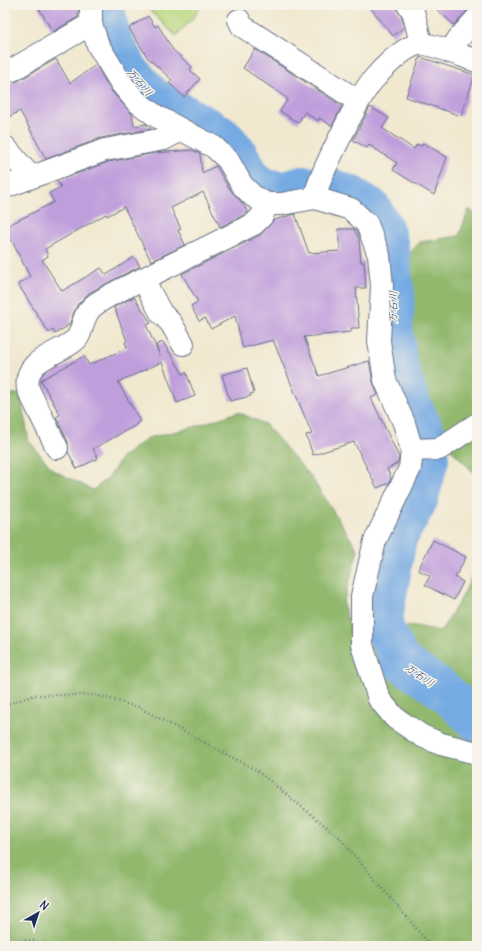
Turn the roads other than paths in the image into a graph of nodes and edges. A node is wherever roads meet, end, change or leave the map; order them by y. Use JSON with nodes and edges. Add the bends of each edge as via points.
{"nodes":[{"id":1,"x":408,"y":5,"type":"edge"},
{"id":2,"x":91,"y":15,"type":"edge"},
{"id":3,"x":477,"y":18,"type":"edge"},
{"id":4,"x":239,"y":20,"type":"dead end"},
{"id":5,"x":421,"y":44,"type":"junction"},
{"id":6,"x":450,"y":52,"type":"junction"},
{"id":7,"x":477,"y":61,"type":"edge"},
{"id":8,"x":12,"y":70,"type":"dead end"},
{"id":9,"x":358,"y":102,"type":"junction"},
{"id":10,"x":182,"y":130,"type":"junction"},
{"id":11,"x":5,"y":147,"type":"edge"},
{"id":12,"x":31,"y":177,"type":"junction"},
{"id":13,"x":5,"y":187,"type":"edge"},
{"id":14,"x":318,"y":188,"type":"junction"},
{"id":15,"x":267,"y":204,"type":"junction"},
{"id":16,"x":143,"y":279,"type":"junction"},
{"id":17,"x":183,"y":344,"type":"dead end"},
{"id":18,"x":477,"y":424,"type":"edge"},
{"id":19,"x":57,"y":448,"type":"dead end"},
{"id":20,"x":423,"y":449,"type":"junction"},
{"id":21,"x":477,"y":753,"type":"edge"}],
"edges":[{"from":1,"to":5,"type":"street"},
{"from":2,"to":8,"type":"street"},
{"from":2,"to":10,"type":"street","via":[[98,45],[121,83],[136,101],[156,116]]},
{"from":3,"to":6,"type":"street"},
{"from":4,"to":9,"type":"street","via":[[242,26]]},
{"from":5,"to":6,"type":"street"},
{"from":5,"to":9,"type":"street","via":[[406,49],[372,81]]},
{"from":6,"to":7,"type":"street"},
{"from":9,"to":14,"type":"street"},
{"from":10,"to":12,"type":"street","via":[[164,139],[105,150]]},
{"from":10,"to":15,"type":"street","via":[[214,147],[228,160],[242,185],[253,196]]},
{"from":11,"to":12,"type":"street"},
{"from":12,"to":13,"type":"street"},
{"from":14,"to":15,"type":"street","via":[[281,204]]},
{"from":14,"to":20,"type":"street","via":[[351,209],[367,224],[379,255],[382,286],[379,341],[385,380],[404,423]]},
{"from":15,"to":16,"type":"street","via":[[262,216],[254,224]]},
{"from":16,"to":17,"type":"street","via":[[161,313]]},
{"from":16,"to":19,"type":"street","via":[[93,306],[84,316],[75,341],[29,369],[26,378],[28,389]]},
{"from":18,"to":20,"type":"street"},
{"from":20,"to":21,"type":"street","via":[[410,468],[374,541],[362,596],[362,645],[379,699],[395,718],[422,736],[441,744]]}]}
